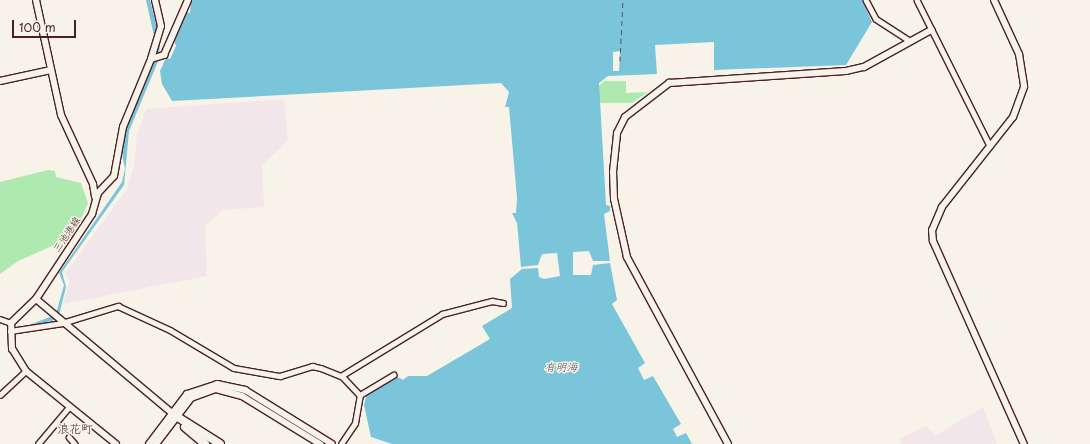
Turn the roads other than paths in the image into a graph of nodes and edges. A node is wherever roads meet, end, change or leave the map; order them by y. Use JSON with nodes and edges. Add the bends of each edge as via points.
{"nodes":[{"id":1,"x":36,"y":0,"type":"edge"},
{"id":2,"x":155,"y":0,"type":"edge"},
{"id":3,"x":188,"y":0,"type":"edge"},
{"id":4,"x":866,"y":0,"type":"edge"},
{"id":5,"x":917,"y":0,"type":"edge"},
{"id":6,"x":994,"y":0,"type":"edge"},
{"id":7,"x":931,"y":30,"type":"junction"},
{"id":8,"x":910,"y":41,"type":"junction"},
{"id":9,"x":156,"y":57,"type":"junction"},
{"id":10,"x":51,"y":70,"type":"junction"},
{"id":11,"x":0,"y":81,"type":"edge"},
{"id":12,"x":990,"y":146,"type":"junction"},
{"id":13,"x":94,"y":201,"type":"junction"},
{"id":14,"x":36,"y":299,"type":"junction"},
{"id":15,"x":503,"y":303,"type":"dead end"},
{"id":16,"x":0,"y":319,"type":"edge"},
{"id":17,"x":11,"y":323,"type":"junction"},
{"id":18,"x":62,"y":323,"type":"junction"},
{"id":19,"x":10,"y":331,"type":"junction"},
{"id":20,"x":26,"y":371,"type":"junction"},
{"id":21,"x":393,"y":375,"type":"dead end"},
{"id":22,"x":341,"y":376,"type":"junction"},
{"id":23,"x":0,"y":395,"type":"edge"},
{"id":24,"x":360,"y":395,"type":"junction"},
{"id":25,"x":69,"y":407,"type":"junction"},
{"id":26,"x":173,"y":414,"type":"junction"},
{"id":27,"x":69,"y":437,"type":"dead end"},
{"id":28,"x":158,"y":443,"type":"edge"},
{"id":29,"x":38,"y":444,"type":"edge"},
{"id":30,"x":75,"y":444,"type":"edge"},
{"id":31,"x":116,"y":444,"type":"edge"},
{"id":32,"x":149,"y":444,"type":"edge"},
{"id":33,"x":205,"y":444,"type":"edge"},
{"id":34,"x":220,"y":444,"type":"edge"},
{"id":35,"x":320,"y":444,"type":"edge"},
{"id":36,"x":332,"y":444,"type":"edge"},
{"id":37,"x":341,"y":444,"type":"edge"},
{"id":38,"x":728,"y":444,"type":"edge"},
{"id":39,"x":1024,"y":444,"type":"edge"}],
"edges":[{"from":1,"to":10,"type":"street"},
{"from":2,"to":9,"type":"street","via":[[161,26]]},
{"from":3,"to":9,"type":"street","name":"三池港線"},
{"from":4,"to":8,"type":"street","via":[[876,19]]},
{"from":5,"to":7,"type":"street"},
{"from":6,"to":12,"type":"street","via":[[1019,54],[1024,87],[1018,109]]},
{"from":7,"to":8,"type":"street"},
{"from":7,"to":12,"type":"street"},
{"from":8,"to":38,"type":"street","via":[[864,67],[846,71],[668,83],[631,110],[617,133],[614,199],[627,257]]},
{"from":9,"to":13,"type":"street","name":"三池港線","via":[[123,126],[114,176]]},
{"from":10,"to":11,"type":"street"},
{"from":10,"to":13,"type":"street","via":[[65,128],[93,184]]},
{"from":12,"to":39,"type":"street","via":[[942,207],[934,222],[933,241]]},
{"from":13,"to":14,"type":"street","name":"三池港線","via":[[92,214]]},
{"from":14,"to":17,"type":"street","name":"三池港線"},
{"from":14,"to":18,"type":"street"},
{"from":15,"to":22,"type":"street","via":[[492,301],[442,314]]},
{"from":16,"to":17,"type":"street"},
{"from":17,"to":19,"type":"street"},
{"from":18,"to":19,"type":"street"},
{"from":18,"to":22,"type":"street","via":[[118,306],[170,330],[234,368],[280,376],[312,366]]},
{"from":18,"to":26,"type":"street"},
{"from":19,"to":20,"type":"street","via":[[12,349]]},
{"from":20,"to":23,"type":"street"},
{"from":20,"to":25,"type":"street"},
{"from":21,"to":24,"type":"street"},
{"from":22,"to":24,"type":"street"},
{"from":24,"to":37,"type":"street","via":[[355,423]]},
{"from":25,"to":29,"type":"street"},
{"from":25,"to":31,"type":"street"},
{"from":26,"to":28,"type":"street"},
{"from":26,"to":32,"type":"street"},
{"from":26,"to":33,"type":"highway"},
{"from":26,"to":34,"type":"highway"},
{"from":26,"to":35,"type":"street","via":[[199,393],[225,390],[242,396]]},
{"from":26,"to":36,"type":"street","via":[[197,388],[227,384],[245,390]]},
{"from":27,"to":30,"type":"street"}]}
